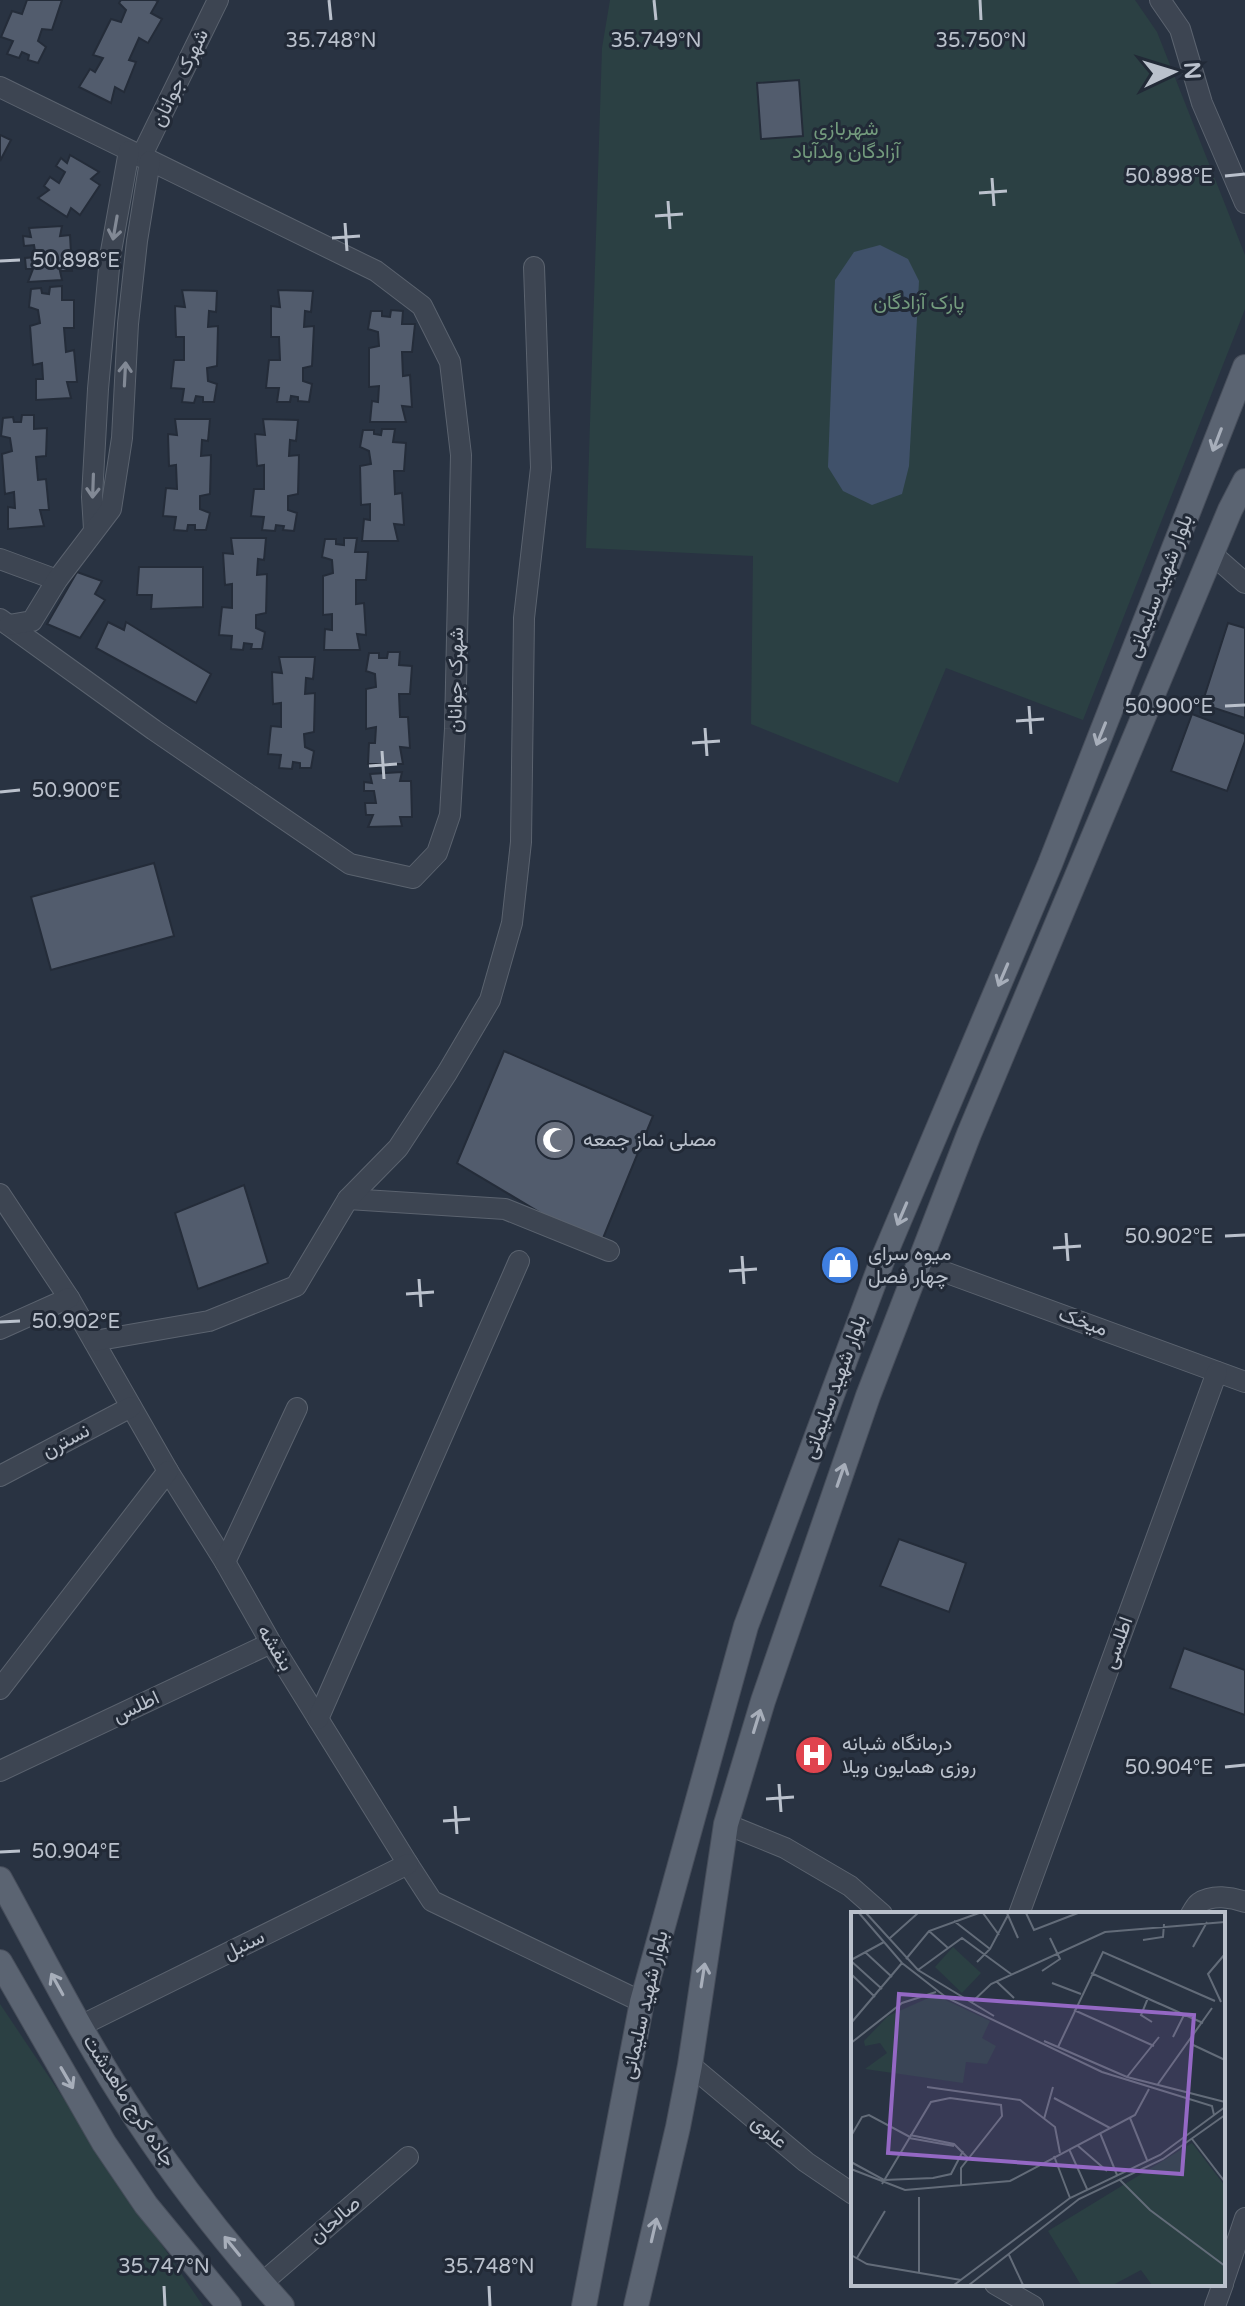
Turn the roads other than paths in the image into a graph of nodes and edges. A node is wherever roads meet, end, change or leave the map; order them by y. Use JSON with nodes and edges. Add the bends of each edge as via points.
{"nodes":[{"id":1,"x":218,"y":0,"type":"edge"},
{"id":2,"x":1160,"y":0,"type":"edge"},
{"id":3,"x":0,"y":87,"type":"edge"},
{"id":4,"x":140,"y":156,"type":"junction"},
{"id":5,"x":1245,"y":203,"type":"edge"},
{"id":6,"x":534,"y":267,"type":"dead end"},
{"id":7,"x":1245,"y":367,"type":"edge"},
{"id":8,"x":97,"y":409,"type":"junction"},
{"id":9,"x":123,"y":414,"type":"junction"},
{"id":10,"x":1245,"y":481,"type":"edge"},
{"id":11,"x":94,"y":529,"type":"junction"},
{"id":12,"x":1212,"y":554,"type":"junction"},
{"id":13,"x":0,"y":559,"type":"edge"},
{"id":14,"x":57,"y":580,"type":"junction"},
{"id":15,"x":1245,"y":583,"type":"edge"},
{"id":16,"x":5,"y":622,"type":"edge"},
{"id":17,"x":0,"y":1194,"type":"edge"},
{"id":18,"x":348,"y":1199,"type":"junction"},
{"id":19,"x":609,"y":1251,"type":"dead end"},
{"id":20,"x":519,"y":1261,"type":"dead end"},
{"id":21,"x":920,"y":1263,"type":"junction"},
{"id":22,"x":69,"y":1298,"type":"junction"},
{"id":23,"x":0,"y":1329,"type":"edge"},
{"id":24,"x":94,"y":1341,"type":"junction"},
{"id":25,"x":1217,"y":1372,"type":"junction"},
{"id":26,"x":1245,"y":1382,"type":"edge"},
{"id":27,"x":131,"y":1407,"type":"junction"},
{"id":28,"x":297,"y":1408,"type":"dead end"},
{"id":29,"x":168,"y":1471,"type":"junction"},
{"id":30,"x":0,"y":1476,"type":"edge"},
{"id":31,"x":225,"y":1562,"type":"junction"},
{"id":32,"x":271,"y":1643,"type":"junction"},
{"id":33,"x":0,"y":1689,"type":"edge"},
{"id":34,"x":318,"y":1719,"type":"junction"},
{"id":35,"x":0,"y":1771,"type":"edge"},
{"id":36,"x":726,"y":1824,"type":"junction"},
{"id":37,"x":408,"y":1864,"type":"junction"},
{"id":38,"x":0,"y":1879,"type":"edge"},
{"id":39,"x":1245,"y":1902,"type":"edge"},
{"id":40,"x":880,"y":1912,"type":"edge"},
{"id":41,"x":1020,"y":1912,"type":"edge"},
{"id":42,"x":1192,"y":1912,"type":"edge"},
{"id":43,"x":0,"y":1962,"type":"edge"},
{"id":44,"x":642,"y":2002,"type":"junction"},
{"id":45,"x":80,"y":2026,"type":"junction"},
{"id":46,"x":690,"y":2065,"type":"junction"},
{"id":47,"x":408,"y":2157,"type":"dead end"},
{"id":48,"x":851,"y":2193,"type":"edge"},
{"id":49,"x":1236,"y":2223,"type":"edge"},
{"id":50,"x":1225,"y":2274,"type":"edge"},
{"id":51,"x":262,"y":2283,"type":"junction"},
{"id":52,"x":998,"y":2286,"type":"edge"},
{"id":53,"x":1222,"y":2286,"type":"edge"},
{"id":54,"x":1023,"y":2304,"type":"edge"},
{"id":55,"x":229,"y":2306,"type":"edge"},
{"id":56,"x":282,"y":2306,"type":"edge"},
{"id":57,"x":584,"y":2306,"type":"edge"},
{"id":58,"x":636,"y":2306,"type":"edge"},
{"id":59,"x":1215,"y":2306,"type":"edge"}],
"edges":[{"from":1,"to":4,"type":"street","name":"شهرک جوانان"},
{"from":2,"to":5,"type":"street","via":[[1180,29],[1202,103]]},
{"from":3,"to":4,"type":"street","name":"شهرک جوانان"},
{"from":4,"to":8,"type":"street","name":"شهرک جوانان","one_way":true,"via":[[110,257]]},
{"from":9,"to":4,"type":"street","name":"شهرک جوانان","one_way":true},
{"from":4,"to":16,"type":"street","name":"شهرک جوانان","via":[[376,271],[422,306],[450,362],[461,455],[455,729],[450,815],[437,853],[413,878],[350,864]]},
{"from":6,"to":18,"type":"street","via":[[541,468],[524,618],[521,842],[512,923],[483,1014],[398,1148]]},
{"from":7,"to":44,"type":"main road","name":"بلوار شهید سلیمانی","one_way":true,"via":[[1050,864],[882,1261],[746,1626]]},
{"from":8,"to":9,"type":"street"},
{"from":8,"to":11,"type":"street","name":"شهرک جوانان","one_way":true},
{"from":9,"to":11,"type":"street","name":"شهرک جوانان","via":[[111,509]]},
{"from":10,"to":12,"type":"main road","name":"بلوار شهید سلیمانی"},
{"from":11,"to":14,"type":"street","name":"شهرک جوانان"},
{"from":12,"to":15,"type":"street"},
{"from":12,"to":21,"type":"main road","name":"بلوار شهید سلیمانی","via":[[987,1089]]},
{"from":13,"to":14,"type":"street"},
{"from":14,"to":16,"type":"street","name":"شهرک جوانان","via":[[32,621]]},
{"from":17,"to":22,"type":"street","name":"بنفشه"},
{"from":18,"to":19,"type":"street","via":[[505,1209]]},
{"from":18,"to":24,"type":"street","via":[[296,1286],[209,1321]]},
{"from":20,"to":34,"type":"street"},
{"from":21,"to":25,"type":"street","name":"میخک"},
{"from":36,"to":21,"type":"main road","name":"بلوار شهید سلیمانی","one_way":true,"via":[[868,1396]]},
{"from":22,"to":23,"type":"street"},
{"from":22,"to":24,"type":"street","name":"بنفشه"},
{"from":24,"to":27,"type":"street","name":"بنفشه"},
{"from":25,"to":26,"type":"street","name":"میخک"},
{"from":25,"to":41,"type":"street","name":"اطلسی"},
{"from":27,"to":29,"type":"street","name":"بنفشه"},
{"from":27,"to":30,"type":"street","name":"نسترن"},
{"from":28,"to":31,"type":"street"},
{"from":29,"to":31,"type":"street","name":"بنفشه"},
{"from":29,"to":33,"type":"street"},
{"from":31,"to":32,"type":"street","name":"بنفشه"},
{"from":32,"to":34,"type":"street","name":"بنفشه"},
{"from":32,"to":35,"type":"street","name":"اطلس"},
{"from":34,"to":37,"type":"street","name":"بنفشه"},
{"from":36,"to":40,"type":"street","via":[[785,1848],[850,1886]]},
{"from":46,"to":36,"type":"main road","name":"بلوار شهید سلیمانی","one_way":true},
{"from":37,"to":44,"type":"street","name":"بنفشه","via":[[432,1901]]},
{"from":37,"to":45,"type":"street","name":"سنبل"},
{"from":45,"to":38,"type":"main road","name":"جاده کرج ماهدشت","one_way":true},
{"from":39,"to":42,"type":"street","via":[[1215,1898],[1199,1903]]},
{"from":43,"to":55,"type":"main road","name":"جاده کرج ماهدشت","one_way":true,"via":[[104,2143],[146,2205]]},
{"from":44,"to":57,"type":"main road","name":"بلوار شهید سلیمانی"},
{"from":51,"to":45,"type":"main road","name":"جاده کرج ماهدشت","one_way":true,"via":[[136,2118]]},
{"from":46,"to":48,"type":"street","name":"علوی"},
{"from":58,"to":46,"type":"main road","name":"بلوار شهید سلیمانی","one_way":true},
{"from":47,"to":51,"type":"street","name":"صالحان"},
{"from":49,"to":50,"type":"street"},
{"from":51,"to":56,"type":"main road","name":"جاده کرج ماهدشت"},
{"from":52,"to":54,"type":"street"},
{"from":53,"to":59,"type":"street"}]}
